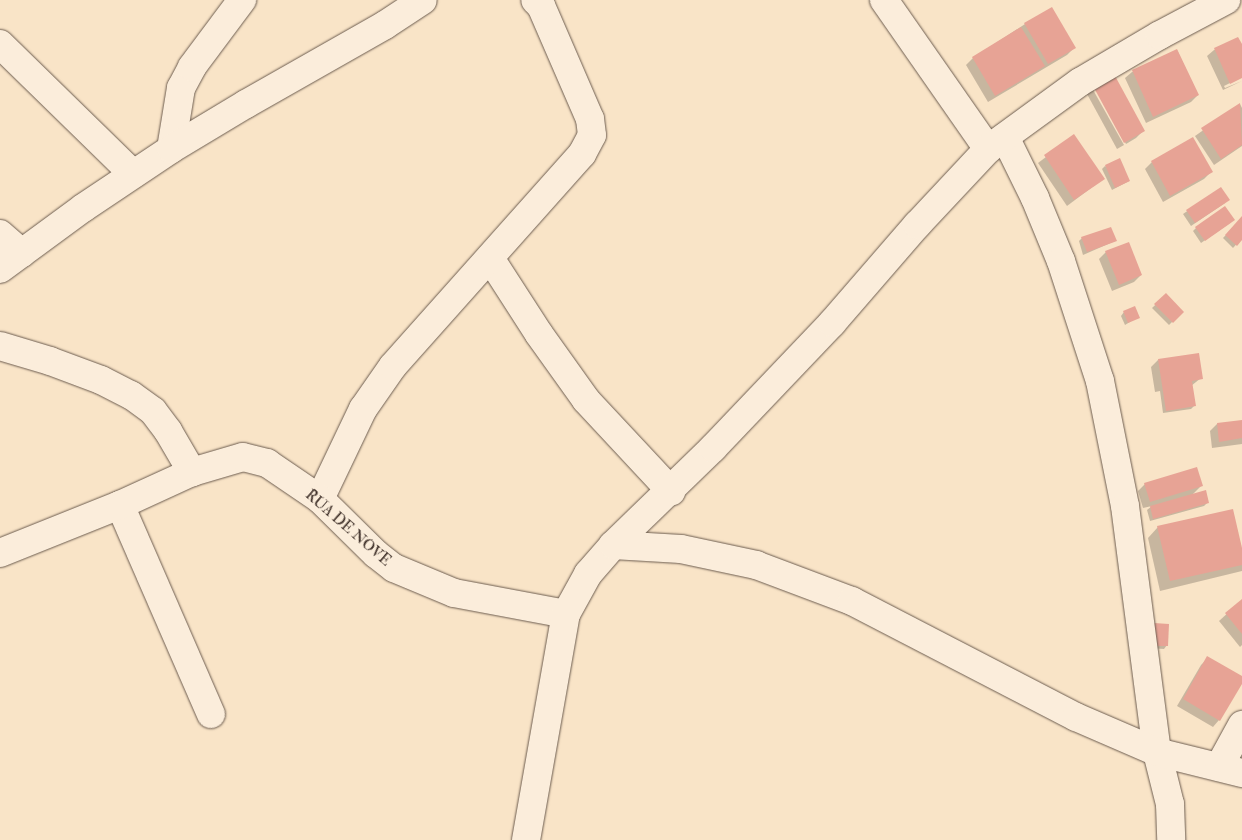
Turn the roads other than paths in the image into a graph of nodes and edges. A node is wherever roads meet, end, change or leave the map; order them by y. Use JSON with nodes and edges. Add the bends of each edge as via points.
{"nodes":[{"id":1,"x":422,"y":0,"type":"edge"},
{"id":2,"x":884,"y":0,"type":"edge"},
{"id":3,"x":1226,"y":0,"type":"edge"},
{"id":4,"x":542,"y":2,"type":"edge"},
{"id":5,"x":229,"y":5,"type":"edge"},
{"id":6,"x":0,"y":44,"type":"edge"},
{"id":7,"x":997,"y":143,"type":"junction"},
{"id":8,"x":172,"y":149,"type":"junction"},
{"id":9,"x":133,"y":174,"type":"junction"},
{"id":10,"x":0,"y":234,"type":"edge"},
{"id":11,"x":22,"y":252,"type":"junction"},
{"id":12,"x":490,"y":258,"type":"junction"},
{"id":13,"x":0,"y":269,"type":"edge"},
{"id":14,"x":0,"y":346,"type":"edge"},
{"id":15,"x":192,"y":472,"type":"junction"},
{"id":16,"x":671,"y":490,"type":"junction"},
{"id":17,"x":320,"y":499,"type":"junction"},
{"id":18,"x":120,"y":505,"type":"junction"},
{"id":19,"x":613,"y":545,"type":"junction"},
{"id":20,"x":0,"y":553,"type":"edge"},
{"id":21,"x":566,"y":614,"type":"junction"},
{"id":22,"x":211,"y":714,"type":"dead end"},
{"id":23,"x":1242,"y":725,"type":"edge"},
{"id":24,"x":1156,"y":752,"type":"junction"},
{"id":25,"x":1231,"y":770,"type":"edge"},
{"id":26,"x":526,"y":840,"type":"edge"},
{"id":27,"x":1171,"y":840,"type":"edge"}],
"edges":[{"from":1,"to":8,"type":"street","via":[[386,25]]},
{"from":2,"to":7,"type":"street"},
{"from":3,"to":7,"type":"street","via":[[1080,82]]},
{"from":4,"to":12,"type":"street","via":[[590,119],[592,135],[582,154]]},
{"from":5,"to":8,"type":"street","via":[[180,88]]},
{"from":6,"to":9,"type":"street"},
{"from":7,"to":16,"type":"street","via":[[917,225],[832,323]]},
{"from":7,"to":24,"type":"street","via":[[1035,198],[1061,261],[1100,381],[1125,506]]},
{"from":8,"to":9,"type":"street"},
{"from":9,"to":11,"type":"street"},
{"from":10,"to":11,"type":"street"},
{"from":11,"to":13,"type":"street"},
{"from":12,"to":16,"type":"street","via":[[586,400]]},
{"from":12,"to":17,"type":"street","via":[[393,366],[363,409]]},
{"from":14,"to":15,"type":"street","via":[[101,380],[132,396],[153,412]]},
{"from":15,"to":17,"type":"street","name":"RUA DE NOVE","via":[[243,457],[267,463]]},
{"from":15,"to":18,"type":"street","name":"RUA DE NOVE"},
{"from":16,"to":19,"type":"street"},
{"from":17,"to":21,"type":"street","name":"RUA DE NOVE","via":[[394,568],[454,593]]},
{"from":18,"to":20,"type":"street","name":"RUA DE NOVE"},
{"from":18,"to":22,"type":"street"},
{"from":19,"to":21,"type":"street","via":[[588,574]]},
{"from":19,"to":24,"type":"street","via":[[681,550],[765,568],[852,602],[1076,717]]},
{"from":21,"to":26,"type":"street"},
{"from":23,"to":25,"type":"street"},
{"from":24,"to":25,"type":"street"},
{"from":24,"to":27,"type":"street","via":[[1170,804]]}]}
